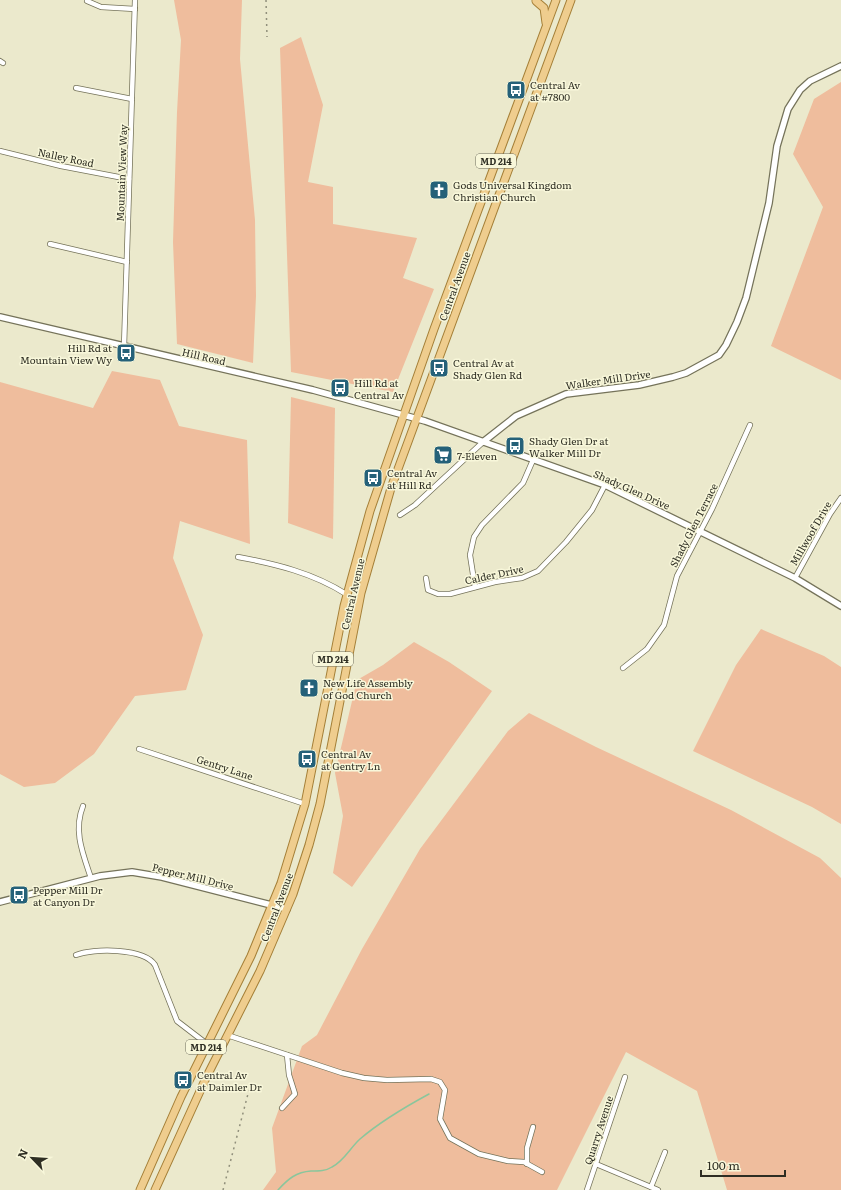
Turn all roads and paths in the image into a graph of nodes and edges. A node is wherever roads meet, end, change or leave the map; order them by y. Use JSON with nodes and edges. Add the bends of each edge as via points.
{"nodes":[{"id":1,"x":135,"y":0,"type":"edge"},
{"id":2,"x":540,"y":0,"type":"edge"},
{"id":3,"x":556,"y":0,"type":"edge"},
{"id":4,"x":571,"y":0,"type":"edge"},
{"id":5,"x":87,"y":1,"type":"edge"},
{"id":6,"x":135,"y":9,"type":"junction"},
{"id":7,"x":546,"y":27,"type":"junction"},
{"id":8,"x":841,"y":66,"type":"edge"},
{"id":9,"x":76,"y":88,"type":"dead end"},
{"id":10,"x":132,"y":99,"type":"junction"},
{"id":11,"x":0,"y":151,"type":"edge"},
{"id":12,"x":129,"y":179,"type":"junction"},
{"id":13,"x":50,"y":244,"type":"dead end"},
{"id":14,"x":127,"y":262,"type":"junction"},
{"id":15,"x":0,"y":317,"type":"edge"},
{"id":16,"x":124,"y":347,"type":"junction"},
{"id":17,"x":403,"y":414,"type":"junction"},
{"id":18,"x":416,"y":418,"type":"junction"},
{"id":19,"x":750,"y":425,"type":"dead end"},
{"id":20,"x":483,"y":442,"type":"junction"},
{"id":21,"x":534,"y":460,"type":"junction"},
{"id":22,"x":605,"y":485,"type":"junction"},
{"id":23,"x":841,"y":498,"type":"edge"},
{"id":24,"x":400,"y":515,"type":"dead end"},
{"id":25,"x":700,"y":530,"type":"junction"},
{"id":26,"x":238,"y":557,"type":"dead end"},
{"id":27,"x":426,"y":578,"type":"dead end"},
{"id":28,"x":795,"y":578,"type":"junction"},
{"id":29,"x":475,"y":587,"type":"junction"},
{"id":30,"x":346,"y":594,"type":"junction"},
{"id":31,"x":841,"y":606,"type":"edge"},
{"id":32,"x":623,"y":668,"type":"dead end"},
{"id":33,"x":139,"y":749,"type":"dead end"},
{"id":34,"x":305,"y":804,"type":"junction"},
{"id":35,"x":83,"y":806,"type":"dead end"},
{"id":36,"x":91,"y":878,"type":"junction"},
{"id":37,"x":0,"y":900,"type":"edge"},
{"id":38,"x":273,"y":906,"type":"junction"},
{"id":39,"x":287,"y":909,"type":"junction"},
{"id":40,"x":76,"y":954,"type":"dead end"},
{"id":41,"x":227,"y":1035,"type":"junction"},
{"id":42,"x":207,"y":1044,"type":"junction"},
{"id":43,"x":287,"y":1055,"type":"junction"},
{"id":44,"x":625,"y":1077,"type":"dead end"},
{"id":45,"x":282,"y":1108,"type":"dead end"},
{"id":46,"x":534,"y":1127,"type":"dead end"},
{"id":47,"x":665,"y":1152,"type":"dead end"},
{"id":48,"x":527,"y":1164,"type":"junction"},
{"id":49,"x":596,"y":1164,"type":"junction"},
{"id":50,"x":542,"y":1172,"type":"dead end"},
{"id":51,"x":651,"y":1187,"type":"junction"},
{"id":52,"x":140,"y":1190,"type":"edge"},
{"id":53,"x":155,"y":1190,"type":"edge"},
{"id":54,"x":587,"y":1190,"type":"edge"},
{"id":55,"x":658,"y":1190,"type":"edge"}],
"edges":[{"from":1,"to":6,"type":"street","name":"Mountain View Way"},
{"from":2,"to":7,"type":"main road","via":[[536,1],[544,8]]},
{"from":3,"to":7,"type":"main road","name":"Central Avenue","number":"MD 214"},
{"from":4,"to":18,"type":"main road","name":"Central Avenue","number":"MD 214"},
{"from":5,"to":6,"type":"street","via":[[100,7]]},
{"from":6,"to":10,"type":"street","name":"Mountain View Way"},
{"from":7,"to":17,"type":"main road","name":"Central Avenue","number":"MD 214"},
{"from":8,"to":20,"type":"street","name":"Walker Mill Drive","via":[[810,81],[800,90],[788,109],[777,146],[769,203],[746,298],[726,345],[719,354],[686,373],[673,377],[639,385],[566,394],[516,416]]},
{"from":9,"to":10,"type":"street"},
{"from":10,"to":12,"type":"street","name":"Mountain View Way"},
{"from":11,"to":12,"type":"street","name":"Nalley Road"},
{"from":12,"to":14,"type":"street","name":"Mountain View Way"},
{"from":13,"to":14,"type":"street"},
{"from":14,"to":16,"type":"street","name":"Mountain View Way"},
{"from":15,"to":16,"type":"street","name":"Hill Road"},
{"from":16,"to":17,"type":"street","name":"Hill Road","via":[[313,390]]},
{"from":17,"to":18,"type":"street","name":"Shady Glen Drive"},
{"from":17,"to":30,"type":"main road","name":"Central Avenue","number":"MD 214","via":[[370,511]]},
{"from":18,"to":20,"type":"street","name":"Shady Glen Drive"},
{"from":18,"to":39,"type":"main road","name":"Central Avenue","number":"MD 214","via":[[396,473],[361,593],[320,804],[304,862]]},
{"from":19,"to":25,"type":"street","name":"Shady Glen Terrace"},
{"from":20,"to":21,"type":"street","name":"Shady Glen Drive"},
{"from":20,"to":24,"type":"street","name":"Walker Mill Drive","via":[[415,505]]},
{"from":21,"to":22,"type":"street","name":"Shady Glen Drive"},
{"from":21,"to":29,"type":"street","via":[[523,483],[482,525],[474,537],[470,555]]},
{"from":22,"to":25,"type":"street","name":"Shady Glen Drive"},
{"from":22,"to":29,"type":"street","name":"Calder Drive","via":[[592,510],[538,571],[522,578]]},
{"from":23,"to":28,"type":"street","name":"Millwoof Drive"},
{"from":25,"to":28,"type":"street","name":"Shady Glen Drive"},
{"from":25,"to":32,"type":"street","name":"Shady Glen Terrace","via":[[677,576],[667,618],[659,634],[642,655]]},
{"from":26,"to":30,"type":"street","via":[[303,572],[332,584]]},
{"from":27,"to":29,"type":"street","name":"Calder Drive","via":[[428,590],[438,594],[450,594]]},
{"from":28,"to":31,"type":"street","name":"Shady Glen Drive"},
{"from":30,"to":34,"type":"main road","name":"Central Avenue","number":"MD 214"},
{"from":33,"to":34,"type":"street","name":"Gentry Lane"},
{"from":34,"to":38,"type":"main road","name":"Central Avenue","number":"MD 214"},
{"from":35,"to":36,"type":"street","via":[[78,831]]},
{"from":36,"to":37,"type":"street","name":"Pepper Mill Drive"},
{"from":36,"to":38,"type":"street","name":"Pepper Mill Drive","via":[[127,872],[144,873]]},
{"from":38,"to":39,"type":"street","name":"Pepper Mill Drive"},
{"from":38,"to":42,"type":"main road","name":"Central Avenue","number":"MD 214"},
{"from":39,"to":41,"type":"main road","name":"Central Avenue","number":"MD 214","via":[[260,971]]},
{"from":40,"to":42,"type":"street","via":[[93,951],[136,953],[151,960],[177,1021]]},
{"from":41,"to":43,"type":"street"},
{"from":41,"to":53,"type":"main road","name":"Central Avenue","number":"MD 214"},
{"from":42,"to":52,"type":"main road","name":"Central Avenue","number":"MD 214"},
{"from":43,"to":45,"type":"street","via":[[289,1075],[295,1094]]},
{"from":43,"to":48,"type":"street","via":[[364,1078],[423,1078],[440,1082],[445,1090],[440,1119],[450,1138],[479,1154]]},
{"from":44,"to":49,"type":"street","name":"Quarry Avenue"},
{"from":46,"to":48,"type":"street","via":[[527,1148]]},
{"from":47,"to":51,"type":"street"},
{"from":48,"to":50,"type":"street"},
{"from":49,"to":51,"type":"street"},
{"from":49,"to":54,"type":"street","name":"Quarry Avenue"},
{"from":51,"to":55,"type":"street"}]}
